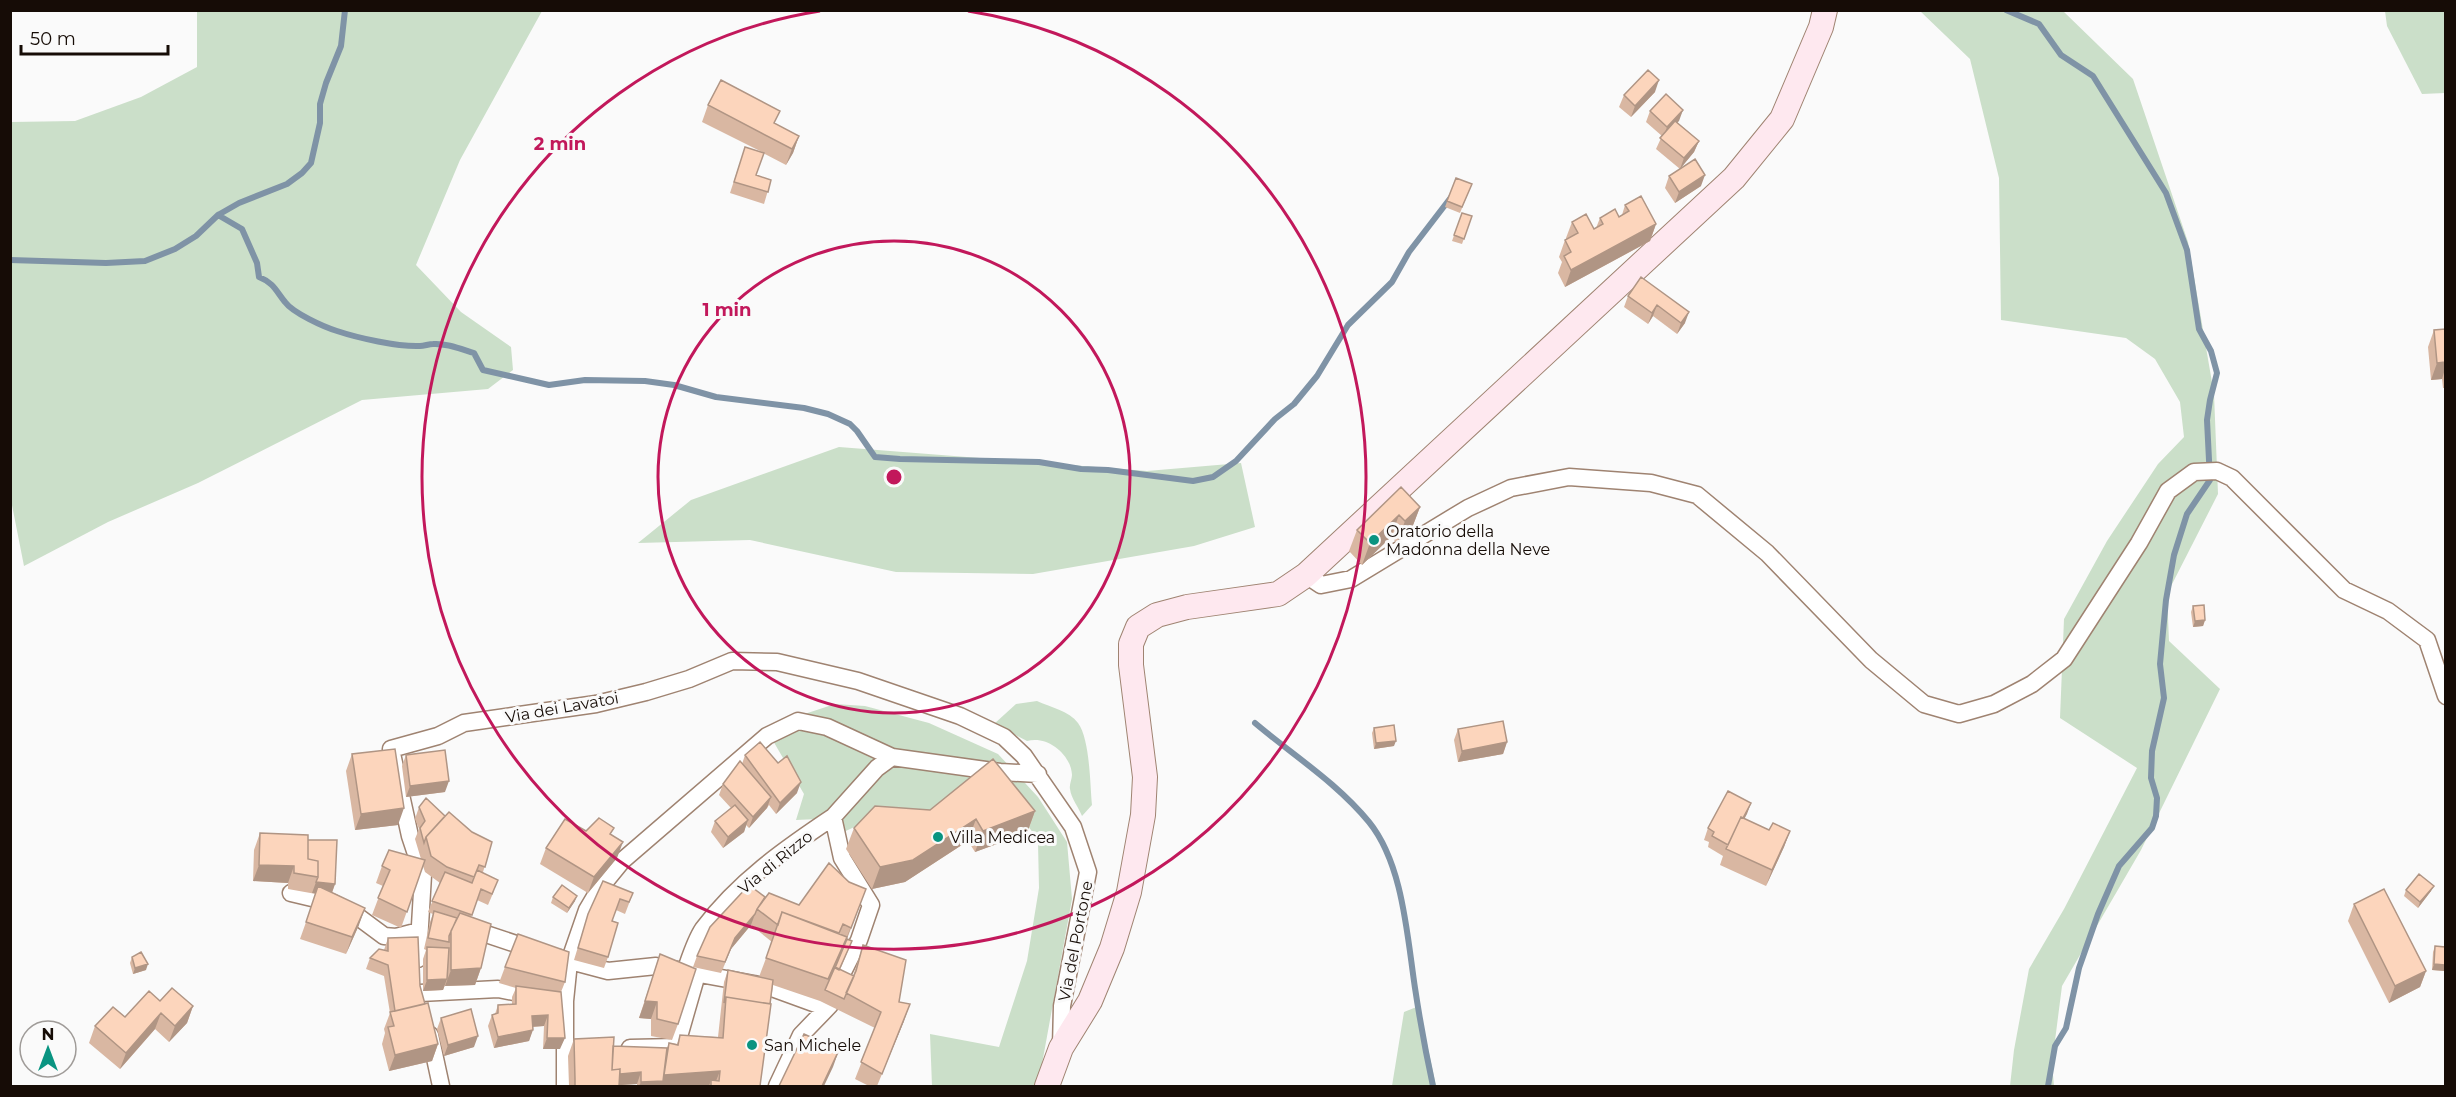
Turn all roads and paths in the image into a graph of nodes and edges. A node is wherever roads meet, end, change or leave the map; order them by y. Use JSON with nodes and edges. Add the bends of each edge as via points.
{"nodes":[{"id":1,"x":1825,"y":10,"type":"edge"},
{"id":2,"x":1306,"y":575,"type":"junction"},
{"id":3,"x":732,"y":661,"type":"joint"},
{"id":4,"x":2445,"y":696,"type":"edge"},
{"id":5,"x":892,"y":757,"type":"junction"},
{"id":6,"x":1038,"y":774,"type":"junction"},
{"id":7,"x":833,"y":817,"type":"junction"},
{"id":8,"x":291,"y":893,"type":"dead end"},
{"id":9,"x":454,"y":923,"type":"edge"},
{"id":10,"x":418,"y":931,"type":"junction"},
{"id":11,"x":569,"y":962,"type":"junction"},
{"id":12,"x":691,"y":973,"type":"junction"},
{"id":13,"x":837,"y":984,"type":"edge"},
{"id":14,"x":420,"y":993,"type":"junction"},
{"id":15,"x":565,"y":1001,"type":"junction"},
{"id":16,"x":609,"y":1048,"type":"edge"},
{"id":17,"x":1061,"y":1048,"type":"junction"},
{"id":18,"x":441,"y":1086,"type":"edge"},
{"id":19,"x":565,"y":1086,"type":"edge"},
{"id":20,"x":777,"y":1086,"type":"edge"},
{"id":21,"x":1047,"y":1086,"type":"edge"}],
"edges":[{"from":1,"to":2,"type":"street","via":[[1782,119],[1734,178]]},
{"from":2,"to":4,"type":"street","via":[[1321,585],[1351,579],[1438,525],[1510,488],[1569,477],[1651,483],[1697,495],[1767,553],[1871,660],[1924,704],[1959,714],[1994,704],[2032,684],[2064,658],[2168,491],[2194,472],[2217,471],[2232,478],[2344,590],[2388,611],[2427,639]]},
{"from":2,"to":17,"type":"street","via":[[1278,594],[1187,607],[1156,615],[1138,627],[1131,644],[1131,665],[1145,777],[1130,892],[1090,1001]]},
{"from":3,"to":6,"type":"street","name":"Via del Portone","via":[[777,662],[858,681],[960,716],[1004,737]]},
{"from":3,"to":10,"type":"street","name":"Via dei Lavatoi","via":[[646,692],[596,704],[464,723],[438,736],[391,749],[423,875],[427,914]]},
{"from":5,"to":6,"type":"street"},
{"from":5,"to":7,"type":"street","via":[[876,768]]},
{"from":5,"to":11,"type":"street","via":[[827,727],[798,721],[767,736],[622,861],[588,910]]},
{"from":6,"to":17,"type":"street","name":"Via del Portone","via":[[1072,827],[1088,872],[1062,1006]]},
{"from":7,"to":12,"type":"street","name":"Via di Rizzo","via":[[744,883],[702,931]]},
{"from":7,"to":13,"type":"street","via":[[842,858],[871,905]]},
{"from":8,"to":10,"type":"street","via":[[333,903],[384,936]]},
{"from":9,"to":11,"type":"street"},
{"from":10,"to":14,"type":"street"},
{"from":11,"to":12,"type":"street","via":[[608,971],[656,966]]},
{"from":11,"to":15,"type":"street"},
{"from":12,"to":16,"type":"street","name":"Via di Rizzo","via":[[675,1047]]},
{"from":12,"to":20,"type":"street","via":[[772,988],[828,1007],[801,1035]]},
{"from":14,"to":15,"type":"street","via":[[498,989]]},
{"from":14,"to":18,"type":"street"},
{"from":15,"to":19,"type":"street","via":[[570,1048]]},
{"from":17,"to":21,"type":"street"}]}
